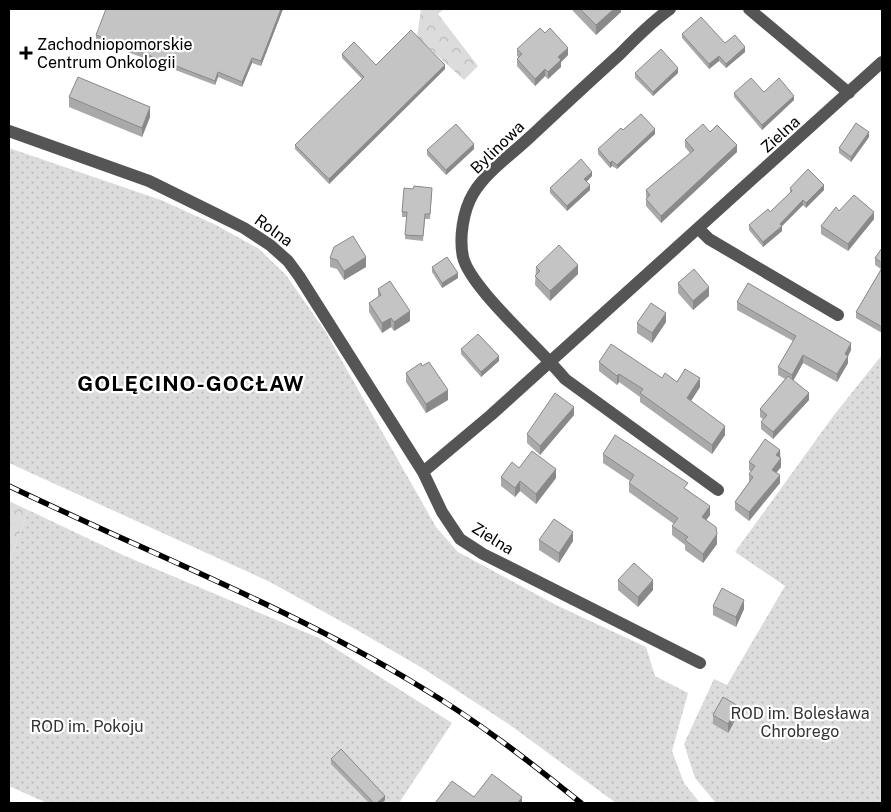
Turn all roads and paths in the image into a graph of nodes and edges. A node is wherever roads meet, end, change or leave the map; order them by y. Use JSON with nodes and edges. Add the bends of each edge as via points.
{"nodes":[{"id":1,"x":670,"y":9,"type":"edge"},
{"id":2,"x":749,"y":9,"type":"edge"},
{"id":3,"x":882,"y":62,"type":"edge"},
{"id":4,"x":849,"y":93,"type":"junction"},
{"id":5,"x":9,"y":132,"type":"edge"},
{"id":6,"x":699,"y":229,"type":"junction"},
{"id":7,"x":838,"y":315,"type":"dead end"},
{"id":8,"x":550,"y":361,"type":"junction"},
{"id":9,"x":423,"y":472,"type":"junction"},
{"id":10,"x":718,"y":490,"type":"dead end"},
{"id":11,"x":700,"y":663,"type":"dead end"}],
"edges":[{"from":1,"to":8,"type":"street","name":"Bylinowa","via":[[486,178],[473,194],[467,211],[462,238],[464,258],[471,274]]},
{"from":2,"to":4,"type":"street"},
{"from":3,"to":4,"type":"street","name":"Zielna"},
{"from":4,"to":6,"type":"street","name":"Zielna"},
{"from":5,"to":9,"type":"street","name":"Rolna","via":[[149,181],[244,228],[270,245],[300,276]]},
{"from":6,"to":7,"type":"street","via":[[709,239]]},
{"from":6,"to":8,"type":"street","name":"Zielna"},
{"from":8,"to":9,"type":"street","name":"Zielna"},
{"from":8,"to":10,"type":"street","via":[[565,379]]},
{"from":9,"to":11,"type":"street","name":"Zielna","via":[[460,540]]}]}
